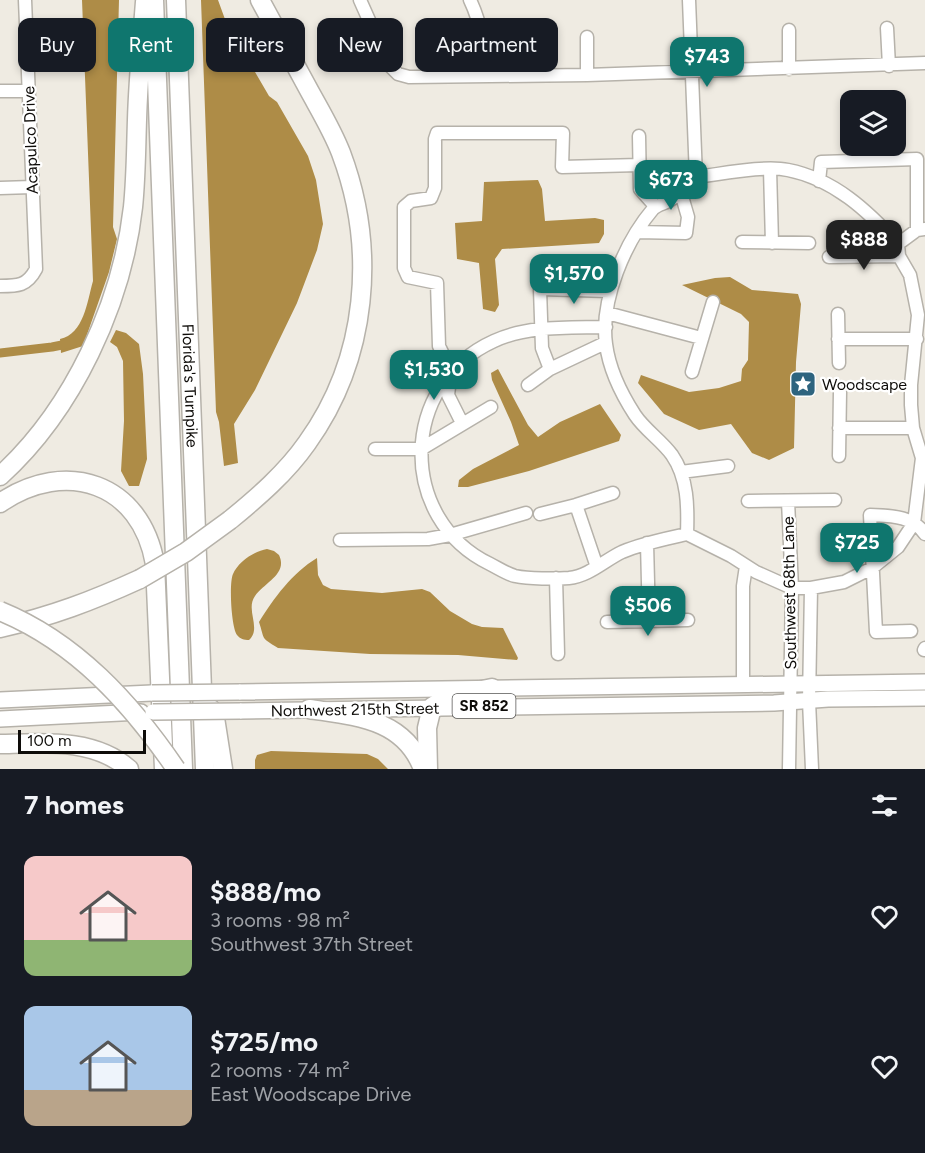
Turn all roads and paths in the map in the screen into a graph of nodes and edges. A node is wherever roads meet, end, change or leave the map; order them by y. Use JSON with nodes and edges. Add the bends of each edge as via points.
{"nodes":[{"id":1,"x":25,"y":0,"type":"edge"},
{"id":2,"x":145,"y":0,"type":"edge"},
{"id":3,"x":154,"y":0,"type":"edge"},
{"id":4,"x":176,"y":0,"type":"edge"},
{"id":5,"x":260,"y":0,"type":"edge"},
{"id":6,"x":360,"y":0,"type":"edge"},
{"id":7,"x":470,"y":0,"type":"edge"},
{"id":8,"x":689,"y":0,"type":"edge"},
{"id":9,"x":887,"y":28,"type":"dead end"},
{"id":10,"x":789,"y":30,"type":"dead end"},
{"id":11,"x":587,"y":37,"type":"dead end"},
{"id":12,"x":925,"y":63,"type":"edge"},
{"id":13,"x":889,"y":66,"type":"junction"},
{"id":14,"x":789,"y":69,"type":"junction"},
{"id":15,"x":691,"y":71,"type":"junction"},
{"id":16,"x":587,"y":75,"type":"junction"},
{"id":17,"x":484,"y":76,"type":"junction"},
{"id":18,"x":28,"y":91,"type":"junction"},
{"id":19,"x":0,"y":92,"type":"edge"},
{"id":20,"x":639,"y":136,"type":"dead end"},
{"id":21,"x":639,"y":165,"type":"junction"},
{"id":22,"x":770,"y":169,"type":"junction"},
{"id":23,"x":696,"y":177,"type":"junction"},
{"id":24,"x":819,"y":181,"type":"junction"},
{"id":25,"x":32,"y":187,"type":"junction"},
{"id":26,"x":0,"y":188,"type":"edge"},
{"id":27,"x":681,"y":193,"type":"junction"},
{"id":28,"x":656,"y":207,"type":"junction"},
{"id":29,"x":921,"y":230,"type":"edge"},
{"id":30,"x":637,"y":232,"type":"junction"},
{"id":31,"x":742,"y":242,"type":"dead end"},
{"id":32,"x":771,"y":243,"type":"junction"},
{"id":33,"x":810,"y":243,"type":"dead end"},
{"id":34,"x":899,"y":250,"type":"junction"},
{"id":35,"x":829,"y":257,"type":"dead end"},
{"id":36,"x":0,"y":286,"type":"edge"},
{"id":37,"x":609,"y":291,"type":"junction"},
{"id":38,"x":713,"y":302,"type":"dead end"},
{"id":39,"x":607,"y":313,"type":"junction"},
{"id":40,"x":838,"y":314,"type":"dead end"},
{"id":41,"x":606,"y":327,"type":"junction"},
{"id":42,"x":541,"y":330,"type":"junction"},
{"id":43,"x":701,"y":338,"type":"junction"},
{"id":44,"x":838,"y":339,"type":"junction"},
{"id":45,"x":917,"y":339,"type":"junction"},
{"id":46,"x":606,"y":343,"type":"junction"},
{"id":47,"x":839,"y":363,"type":"dead end"},
{"id":48,"x":550,"y":369,"type":"junction"},
{"id":49,"x":79,"y":371,"type":"junction"},
{"id":50,"x":451,"y":371,"type":"junction"},
{"id":51,"x":692,"y":372,"type":"dead end"},
{"id":52,"x":528,"y":385,"type":"dead end"},
{"id":53,"x":840,"y":392,"type":"dead end"},
{"id":54,"x":492,"y":407,"type":"dead end"},
{"id":55,"x":462,"y":423,"type":"junction"},
{"id":56,"x":839,"y":428,"type":"junction"},
{"id":57,"x":913,"y":428,"type":"junction"},
{"id":58,"x":375,"y":449,"type":"dead end"},
{"id":59,"x":421,"y":449,"type":"junction"},
{"id":60,"x":839,"y":456,"type":"dead end"},
{"id":61,"x":0,"y":466,"type":"edge"},
{"id":62,"x":728,"y":466,"type":"dead end"},
{"id":63,"x":681,"y":472,"type":"junction"},
{"id":64,"x":0,"y":476,"type":"edge"},
{"id":65,"x":613,"y":493,"type":"dead end"},
{"id":66,"x":835,"y":500,"type":"dead end"},
{"id":67,"x":748,"y":501,"type":"dead end"},
{"id":68,"x":788,"y":501,"type":"junction"},
{"id":69,"x":0,"y":503,"type":"edge"},
{"id":70,"x":576,"y":505,"type":"junction"},
{"id":71,"x":526,"y":513,"type":"dead end"},
{"id":72,"x":540,"y":514,"type":"dead end"},
{"id":73,"x":914,"y":523,"type":"junction"},
{"id":74,"x":687,"y":534,"type":"junction"},
{"id":75,"x":925,"y":534,"type":"edge"},
{"id":76,"x":450,"y":535,"type":"junction"},
{"id":77,"x":340,"y":540,"type":"dead end"},
{"id":78,"x":647,"y":543,"type":"junction"},
{"id":79,"x":746,"y":566,"type":"junction"},
{"id":80,"x":597,"y":567,"type":"junction"},
{"id":81,"x":872,"y":568,"type":"junction"},
{"id":82,"x":555,"y":578,"type":"junction"},
{"id":83,"x":792,"y":588,"type":"junction"},
{"id":84,"x":810,"y":588,"type":"junction"},
{"id":85,"x":0,"y":611,"type":"edge"},
{"id":86,"x":688,"y":620,"type":"dead end"},
{"id":87,"x":649,"y":621,"type":"junction"},
{"id":88,"x":607,"y":622,"type":"dead end"},
{"id":89,"x":0,"y":628,"type":"edge"},
{"id":90,"x":911,"y":631,"type":"dead end"},
{"id":91,"x":558,"y":654,"type":"dead end"},
{"id":92,"x":925,"y":682,"type":"edge"},
{"id":93,"x":742,"y":685,"type":"junction"},
{"id":94,"x":790,"y":685,"type":"junction"},
{"id":95,"x":492,"y":688,"type":"junction"},
{"id":96,"x":202,"y":690,"type":"junction"},
{"id":97,"x":809,"y":693,"type":"junction"},
{"id":98,"x":925,"y":698,"type":"edge"},
{"id":99,"x":0,"y":700,"type":"edge"},
{"id":100,"x":789,"y":702,"type":"junction"},
{"id":101,"x":432,"y":707,"type":"junction"},
{"id":102,"x":309,"y":709,"type":"junction"},
{"id":103,"x":0,"y":719,"type":"edge"},
{"id":104,"x":0,"y":744,"type":"edge"},
{"id":105,"x":129,"y":769,"type":"edge"},
{"id":106,"x":164,"y":769,"type":"edge"},
{"id":107,"x":176,"y":769,"type":"edge"},
{"id":108,"x":183,"y":769,"type":"edge"},
{"id":109,"x":205,"y":769,"type":"edge"},
{"id":110,"x":223,"y":769,"type":"edge"},
{"id":111,"x":423,"y":769,"type":"edge"},
{"id":112,"x":428,"y":769,"type":"edge"},
{"id":113,"x":789,"y":769,"type":"edge"},
{"id":114,"x":812,"y":769,"type":"edge"}],
"edges":[{"from":1,"to":18,"type":"street","name":"Acapulco Drive"},
{"from":2,"to":49,"type":"highway","via":[[132,208],[108,314]]},
{"from":3,"to":108,"type":"highway","name":"Florida's Turnpike"},
{"from":4,"to":96,"type":"highway","name":"Florida's Turnpike"},
{"from":5,"to":89,"type":"highway","bridge":true,"via":[[327,124],[352,189],[362,249],[362,291],[347,369],[330,408],[307,444],[265,490],[230,520],[140,579],[55,614]]},
{"from":6,"to":17,"type":"street","via":[[389,65],[398,74]]},
{"from":7,"to":17,"type":"street","via":[[483,36]]},
{"from":8,"to":15,"type":"street"},
{"from":9,"to":13,"type":"street"},
{"from":10,"to":14,"type":"street"},
{"from":11,"to":16,"type":"street"},
{"from":12,"to":13,"type":"street"},
{"from":13,"to":14,"type":"street"},
{"from":14,"to":15,"type":"street"},
{"from":15,"to":16,"type":"street"},
{"from":15,"to":23,"type":"street"},
{"from":16,"to":17,"type":"street"},
{"from":18,"to":19,"type":"street"},
{"from":18,"to":25,"type":"street","name":"Acapulco Drive"},
{"from":20,"to":21,"type":"street"},
{"from":21,"to":28,"type":"street","via":[[640,189]]},
{"from":21,"to":50,"type":"street","via":[[562,167],[563,133],[437,133],[435,188],[431,198],[411,201],[404,207],[404,268],[408,277],[436,283],[439,346]]},
{"from":22,"to":23,"type":"street"},
{"from":22,"to":24,"type":"street","via":[[788,170]]},
{"from":22,"to":32,"type":"street"},
{"from":23,"to":27,"type":"street"},
{"from":24,"to":29,"type":"street","via":[[821,162],[917,159]]},
{"from":24,"to":34,"type":"street","via":[[862,207]]},
{"from":25,"to":26,"type":"street"},
{"from":25,"to":36,"type":"street","name":"Acapulco Drive","via":[[36,269],[31,280],[17,286]]},
{"from":27,"to":28,"type":"street"},
{"from":27,"to":30,"type":"street","via":[[688,217],[686,233]]},
{"from":28,"to":30,"type":"street"},
{"from":29,"to":34,"type":"street"},
{"from":30,"to":37,"type":"street"},
{"from":31,"to":32,"type":"street"},
{"from":32,"to":33,"type":"street"},
{"from":34,"to":35,"type":"street"},
{"from":34,"to":45,"type":"street","via":[[910,276],[918,315]]},
{"from":37,"to":39,"type":"street"},
{"from":37,"to":42,"type":"street","via":[[540,289]]},
{"from":38,"to":43,"type":"street"},
{"from":39,"to":41,"type":"street"},
{"from":39,"to":43,"type":"street"},
{"from":40,"to":44,"type":"street"},
{"from":41,"to":42,"type":"street"},
{"from":41,"to":46,"type":"street"},
{"from":42,"to":48,"type":"street","via":[[542,348]]},
{"from":42,"to":50,"type":"street","via":[[495,340]]},
{"from":43,"to":51,"type":"street"},
{"from":44,"to":45,"type":"street"},
{"from":44,"to":47,"type":"street"},
{"from":45,"to":57,"type":"street","via":[[911,385]]},
{"from":46,"to":48,"type":"street"},
{"from":46,"to":63,"type":"street","via":[[625,399]]},
{"from":48,"to":52,"type":"street"},
{"from":49,"to":61,"type":"highway"},
{"from":49,"to":64,"type":"highway","via":[[37,437]]},
{"from":50,"to":55,"type":"street","via":[[448,395]]},
{"from":50,"to":59,"type":"street","via":[[440,384],[424,422]]},
{"from":53,"to":56,"type":"street"},
{"from":54,"to":55,"type":"street"},
{"from":55,"to":59,"type":"street"},
{"from":56,"to":57,"type":"street"},
{"from":56,"to":60,"type":"street"},
{"from":57,"to":73,"type":"street","via":[[922,458]]},
{"from":58,"to":59,"type":"street"},
{"from":59,"to":76,"type":"street","via":[[429,500]]},
{"from":62,"to":63,"type":"street"},
{"from":63,"to":74,"type":"street","via":[[688,507]]},
{"from":65,"to":70,"type":"street"},
{"from":66,"to":68,"type":"street"},
{"from":67,"to":68,"type":"street"},
{"from":68,"to":83,"type":"street","name":"Southwest 68th Lane"},
{"from":69,"to":106,"type":"highway","via":[[35,484],[71,480],[110,493],[140,521],[155,564]]},
{"from":70,"to":72,"type":"street"},
{"from":70,"to":80,"type":"street"},
{"from":71,"to":76,"type":"street"},
{"from":73,"to":75,"type":"street"},
{"from":73,"to":81,"type":"street","via":[[898,547]]},
{"from":73,"to":81,"type":"street","via":[[901,517],[870,515]]},
{"from":74,"to":78,"type":"street"},
{"from":74,"to":79,"type":"street"},
{"from":76,"to":77,"type":"street"},
{"from":76,"to":82,"type":"street","via":[[473,556],[514,576]]},
{"from":78,"to":80,"type":"street"},
{"from":78,"to":87,"type":"street"},
{"from":79,"to":83,"type":"street"},
{"from":79,"to":93,"type":"street"},
{"from":80,"to":82,"type":"street","via":[[572,578]]},
{"from":81,"to":84,"type":"street","via":[[844,582]]},
{"from":81,"to":90,"type":"street","via":[[876,632]]},
{"from":82,"to":91,"type":"street"},
{"from":83,"to":84,"type":"street"},
{"from":83,"to":94,"type":"street","name":"Southwest 68th Lane"},
{"from":84,"to":97,"type":"street","name":"Southwest 68th Lane"},
{"from":85,"to":107,"type":"highway","bridge":true,"via":[[54,641],[92,669],[147,728]]},
{"from":86,"to":87,"type":"street"},
{"from":87,"to":88,"type":"street"},
{"from":92,"to":97,"type":"main road","name":"Northwest 215th Street","number":"SR 852"},
{"from":93,"to":94,"type":"main road","name":"Northwest 215th Street","number":"SR 852"},
{"from":93,"to":95,"type":"main road","name":"Northwest 215th Street","number":"SR 852"},
{"from":94,"to":97,"type":"main road","name":"Northwest 215th Street","number":"SR 852"},
{"from":94,"to":100,"type":"street","name":"Southwest 68th Lane"},
{"from":95,"to":99,"type":"main road","name":"Northwest 215th Street","number":"SR 852","bridge":true,"via":[[152,693]]},
{"from":95,"to":101,"type":"highway","via":[[448,697]]},
{"from":96,"to":109,"type":"highway","name":"Florida's Turnpike"},
{"from":96,"to":110,"type":"highway","via":[[215,718]]},
{"from":97,"to":98,"type":"main road","name":"Northwest 215th Street","number":"SR 852","via":[[828,699]]},
{"from":97,"to":100,"type":"main road","name":"Northwest 215th Street","number":"SR 852"},
{"from":97,"to":114,"type":"street","name":"Southwest 68th Lane"},
{"from":100,"to":101,"type":"main road","name":"Northwest 215th Street","number":"SR 852"},
{"from":100,"to":113,"type":"street","name":"Southwest 68th Lane"},
{"from":101,"to":102,"type":"main road","name":"Northwest 215th Street","number":"SR 852"},
{"from":101,"to":112,"type":"highway","via":[[427,728]]},
{"from":102,"to":103,"type":"main road","name":"Northwest 215th Street","number":"SR 852","bridge":true},
{"from":102,"to":111,"type":"highway","via":[[355,716],[382,725],[408,743]]},
{"from":104,"to":105,"type":"highway","via":[[85,747]]}]}
